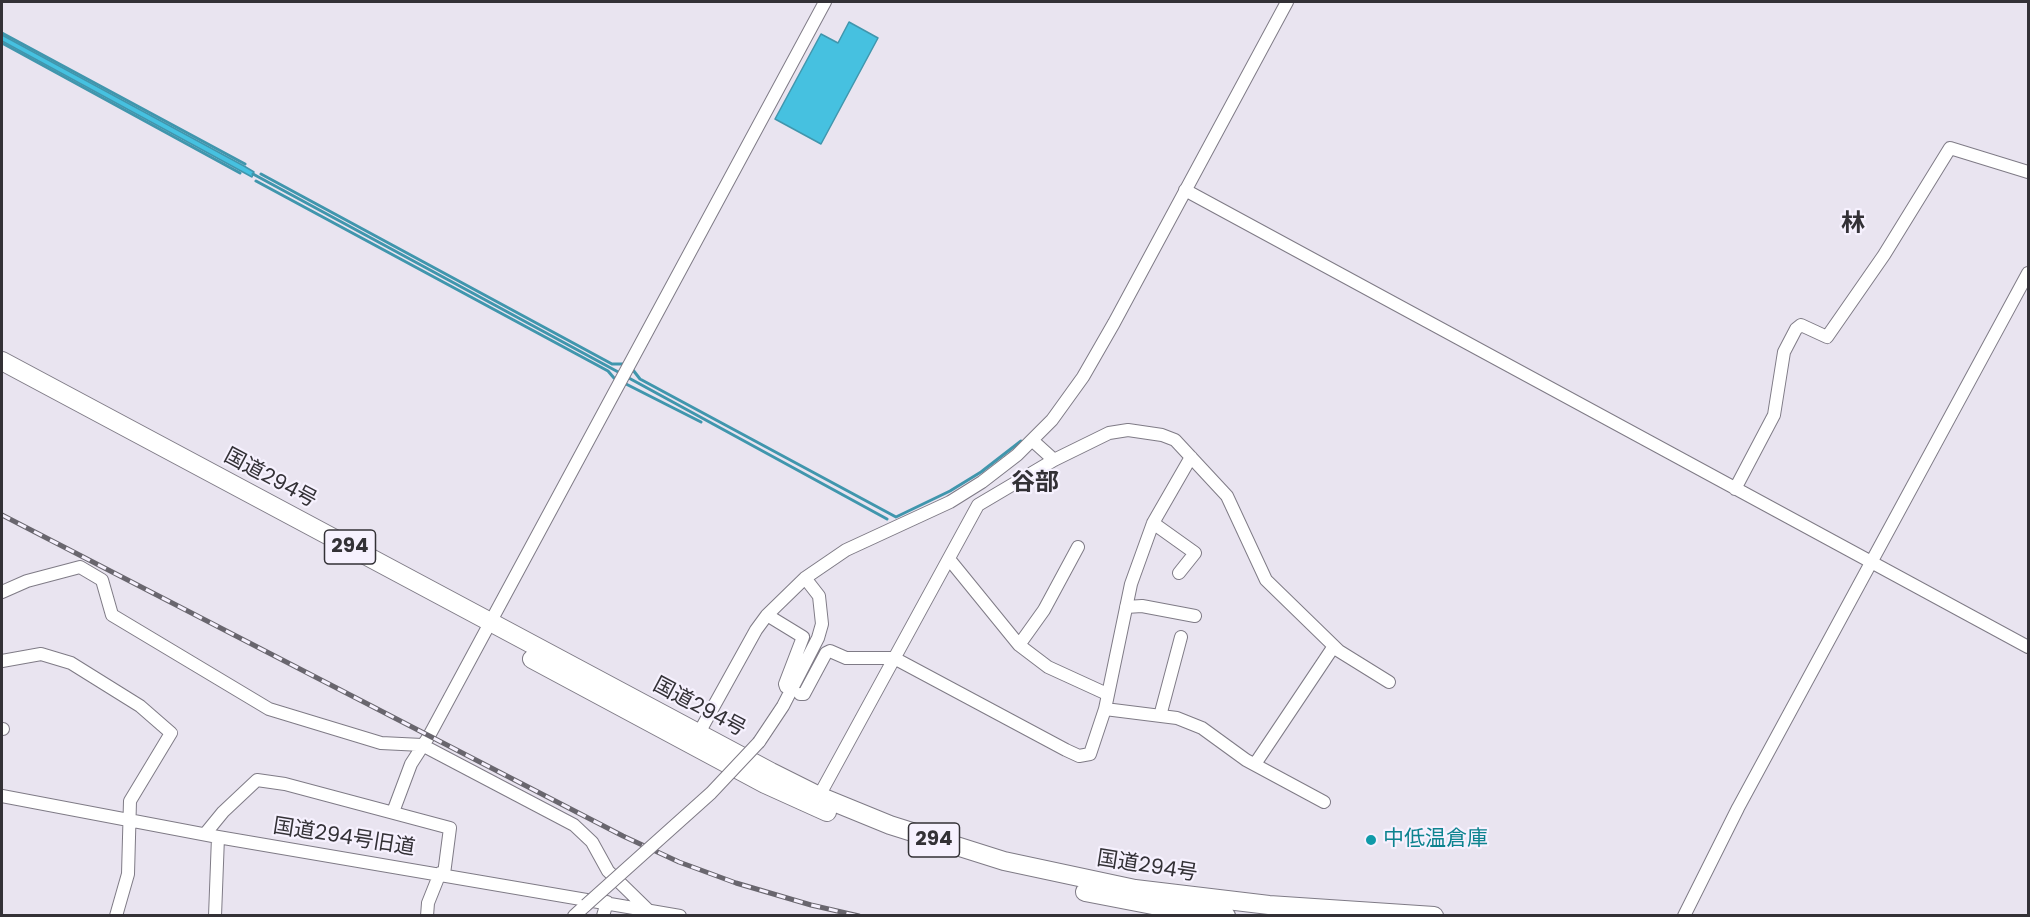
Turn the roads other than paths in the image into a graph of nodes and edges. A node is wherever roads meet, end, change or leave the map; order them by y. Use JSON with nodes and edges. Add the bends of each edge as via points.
{"nodes":[{"id":1,"x":825,"y":2,"type":"edge"},
{"id":2,"x":1287,"y":2,"type":"edge"},
{"id":3,"x":2028,"y":172,"type":"edge"},
{"id":4,"x":1185,"y":190,"type":"junction"},
{"id":5,"x":2028,"y":273,"type":"edge"},
{"id":6,"x":2,"y":361,"type":"edge"},
{"id":7,"x":2,"y":375,"type":"edge"},
{"id":8,"x":1033,"y":441,"type":"junction"},
{"id":9,"x":1191,"y":457,"type":"junction"},
{"id":10,"x":1054,"y":460,"type":"junction"},
{"id":11,"x":1735,"y":489,"type":"junction"},
{"id":12,"x":1154,"y":523,"type":"junction"},
{"id":13,"x":1078,"y":547,"type":"dead end"},
{"id":14,"x":949,"y":558,"type":"junction"},
{"id":15,"x":1872,"y":563,"type":"junction"},
{"id":16,"x":1179,"y":573,"type":"dead end"},
{"id":17,"x":805,"y":578,"type":"junction"},
{"id":18,"x":2,"y":592,"type":"edge"},
{"id":19,"x":1126,"y":607,"type":"junction"},
{"id":20,"x":767,"y":615,"type":"junction"},
{"id":21,"x":1195,"y":616,"type":"dead end"},
{"id":22,"x":487,"y":627,"type":"junction"},
{"id":23,"x":1181,"y":637,"type":"dead end"},
{"id":24,"x":1019,"y":645,"type":"junction"},
{"id":25,"x":1334,"y":646,"type":"junction"},
{"id":26,"x":2028,"y":647,"type":"edge"},
{"id":27,"x":894,"y":658,"type":"junction"},
{"id":28,"x":2,"y":661,"type":"edge"},
{"id":29,"x":1389,"y":682,"type":"dead end"},
{"id":30,"x":786,"y":687,"type":"dead end"},
{"id":31,"x":800,"y":694,"type":"dead end"},
{"id":32,"x":1107,"y":694,"type":"junction"},
{"id":33,"x":1105,"y":709,"type":"junction"},
{"id":34,"x":1160,"y":716,"type":"junction"},
{"id":35,"x":696,"y":740,"type":"junction"},
{"id":36,"x":422,"y":745,"type":"junction"},
{"id":37,"x":1255,"y":764,"type":"junction"},
{"id":38,"x":2,"y":796,"type":"edge"},
{"id":39,"x":819,"y":796,"type":"junction"},
{"id":40,"x":1324,"y":802,"type":"dead end"},
{"id":41,"x":393,"y":812,"type":"junction"},
{"id":42,"x":131,"y":820,"type":"junction"},
{"id":43,"x":205,"y":834,"type":"junction"},
{"id":44,"x":218,"y":837,"type":"junction"},
{"id":45,"x":442,"y":873,"type":"junction"},
{"id":46,"x":607,"y":902,"type":"junction"},
{"id":47,"x":647,"y":909,"type":"junction"},
{"id":48,"x":1266,"y":910,"type":"edge"},
{"id":49,"x":116,"y":915,"type":"edge"},
{"id":50,"x":215,"y":915,"type":"edge"},
{"id":51,"x":427,"y":915,"type":"edge"},
{"id":52,"x":574,"y":915,"type":"edge"},
{"id":53,"x":603,"y":915,"type":"edge"},
{"id":54,"x":680,"y":915,"type":"edge"},
{"id":55,"x":1226,"y":915,"type":"edge"},
{"id":56,"x":1434,"y":915,"type":"edge"},
{"id":57,"x":1684,"y":915,"type":"edge"}],
"edges":[{"from":1,"to":22,"type":"street"},
{"from":2,"to":4,"type":"street"},
{"from":3,"to":11,"type":"street","via":[[1950,148],[1884,255],[1827,337],[1801,325],[1796,329],[1784,352],[1774,415]]},
{"from":4,"to":8,"type":"street","via":[[1083,377]]},
{"from":4,"to":11,"type":"street"},
{"from":5,"to":15,"type":"street"},
{"from":6,"to":22,"type":"highway","name":"国道294号","number":"294"},
{"from":7,"to":22,"type":"highway","name":"国道294号","number":"294"},
{"from":8,"to":10,"type":"street"},
{"from":8,"to":17,"type":"street","via":[[999,470],[950,502],[846,550]]},
{"from":9,"to":10,"type":"street","via":[[1175,440],[1128,430],[1109,433]]},
{"from":9,"to":12,"type":"street"},
{"from":9,"to":25,"type":"street","via":[[1227,496],[1266,580]]},
{"from":10,"to":14,"type":"street","via":[[978,505]]},
{"from":11,"to":15,"type":"street"},
{"from":12,"to":16,"type":"street","via":[[1195,553]]},
{"from":12,"to":19,"type":"street"},
{"from":13,"to":24,"type":"street","via":[[1044,610]]},
{"from":14,"to":24,"type":"street"},
{"from":14,"to":27,"type":"street"},
{"from":15,"to":26,"type":"street"},
{"from":15,"to":57,"type":"street"},
{"from":17,"to":20,"type":"street"},
{"from":17,"to":52,"type":"street","bridge":true,"via":[[819,596],[820,631],[783,706],[759,742],[718,786]]},
{"from":18,"to":36,"type":"street","via":[[80,567],[102,580],[112,615],[269,709],[381,743]]},
{"from":19,"to":21,"type":"street","via":[[1142,606]]},
{"from":19,"to":32,"type":"street"},
{"from":20,"to":30,"type":"street","via":[[803,637]]},
{"from":20,"to":35,"type":"street"},
{"from":22,"to":35,"type":"highway","name":"国道294号","number":"294"},
{"from":22,"to":36,"type":"street"},
{"from":23,"to":34,"type":"street"},
{"from":24,"to":32,"type":"street","via":[[1048,667]]},
{"from":25,"to":29,"type":"street"},
{"from":25,"to":37,"type":"street"},
{"from":27,"to":31,"type":"street","via":[[846,657],[826,652],[804,694]]},
{"from":27,"to":33,"type":"street","via":[[1079,756],[1090,754]]},
{"from":27,"to":39,"type":"street"},
{"from":28,"to":42,"type":"street","via":[[40,654],[71,663],[140,706],[171,733],[130,801]]},
{"from":32,"to":33,"type":"street"},
{"from":33,"to":34,"type":"street"},
{"from":34,"to":37,"type":"street","via":[[1202,728]]},
{"from":35,"to":39,"type":"highway","name":"国道294号","number":"294"},
{"from":35,"to":55,"type":"highway","name":"国道294号","number":"294","via":[[813,807],[962,862],[1132,902]]},
{"from":36,"to":41,"type":"street"},
{"from":36,"to":47,"type":"street","via":[[583,830],[608,871]]},
{"from":37,"to":40,"type":"street"},
{"from":38,"to":42,"type":"street","name":"国道294号旧道"},
{"from":39,"to":48,"type":"highway","name":"国道294号","number":"294","via":[[927,838],[1042,870]]},
{"from":41,"to":43,"type":"street","via":[[257,780]]},
{"from":41,"to":45,"type":"street","via":[[450,828]]},
{"from":42,"to":43,"type":"street","name":"国道294号旧道"},
{"from":42,"to":49,"type":"street","via":[[128,874]]},
{"from":43,"to":44,"type":"street","name":"国道294号旧道"},
{"from":44,"to":45,"type":"street","name":"国道294号旧道"},
{"from":44,"to":50,"type":"street"},
{"from":45,"to":46,"type":"street","name":"国道294号旧道"},
{"from":45,"to":51,"type":"street","via":[[428,903]]},
{"from":46,"to":47,"type":"street","name":"国道294号旧道"},
{"from":46,"to":53,"type":"street"},
{"from":47,"to":54,"type":"street","name":"国道294号旧道"},
{"from":48,"to":56,"type":"highway","name":"国道294号","number":"294"}]}
